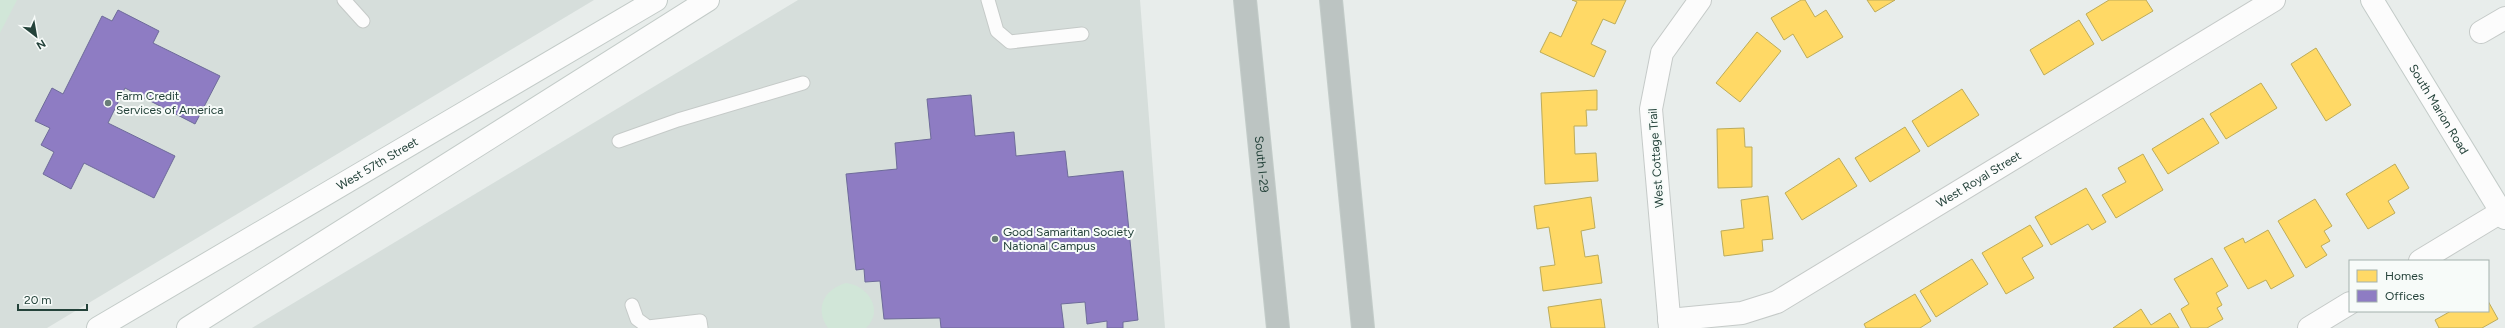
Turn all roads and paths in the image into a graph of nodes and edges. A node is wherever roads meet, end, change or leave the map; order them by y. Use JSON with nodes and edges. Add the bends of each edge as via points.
{"nodes":[{"id":1,"x":344,"y":0,"type":"edge"},
{"id":2,"x":656,"y":0,"type":"edge"},
{"id":3,"x":708,"y":0,"type":"edge"},
{"id":4,"x":988,"y":0,"type":"edge"},
{"id":5,"x":1245,"y":0,"type":"edge"},
{"id":6,"x":1331,"y":0,"type":"edge"},
{"id":7,"x":1700,"y":0,"type":"edge"},
{"id":8,"x":2274,"y":0,"type":"edge"},
{"id":9,"x":2372,"y":0,"type":"edge"},
{"id":10,"x":2505,"y":18,"type":"edge"},
{"id":11,"x":363,"y":21,"type":"dead end"},
{"id":12,"x":2481,"y":32,"type":"dead end"},
{"id":13,"x":1082,"y":34,"type":"dead end"},
{"id":14,"x":803,"y":83,"type":"dead end"},
{"id":15,"x":619,"y":141,"type":"dead end"},
{"id":16,"x":2501,"y":206,"type":"edge"},
{"id":17,"x":2421,"y":260,"type":"edge"},
{"id":18,"x":2349,"y":304,"type":"edge"},
{"id":19,"x":632,"y":305,"type":"dead end"},
{"id":20,"x":1669,"y":324,"type":"edge"},
{"id":21,"x":98,"y":328,"type":"edge"},
{"id":22,"x":188,"y":328,"type":"edge"},
{"id":23,"x":701,"y":328,"type":"edge"},
{"id":24,"x":1278,"y":328,"type":"edge"},
{"id":25,"x":1364,"y":328,"type":"edge"},
{"id":26,"x":2309,"y":328,"type":"edge"}],
"edges":[{"from":1,"to":11,"type":"lane"},
{"from":2,"to":21,"type":"street","name":"West 57th Street"},
{"from":3,"to":22,"type":"street"},
{"from":4,"to":13,"type":"lane","via":[[997,31],[1010,42]]},
{"from":5,"to":24,"type":"highway","name":"South I-29"},
{"from":6,"to":25,"type":"highway"},
{"from":7,"to":20,"type":"street","name":"West Cottage Trail","via":[[1662,53],[1650,109]]},
{"from":8,"to":20,"type":"street","name":"West Royal Street","via":[[1777,302],[1742,313]]},
{"from":9,"to":16,"type":"street","name":"South Marion Road"},
{"from":10,"to":12,"type":"street"},
{"from":14,"to":15,"type":"lane","via":[[685,118]]},
{"from":16,"to":17,"type":"street"},
{"from":18,"to":26,"type":"street"},
{"from":19,"to":23,"type":"lane","via":[[637,319],[648,327],[700,321]]}]}
